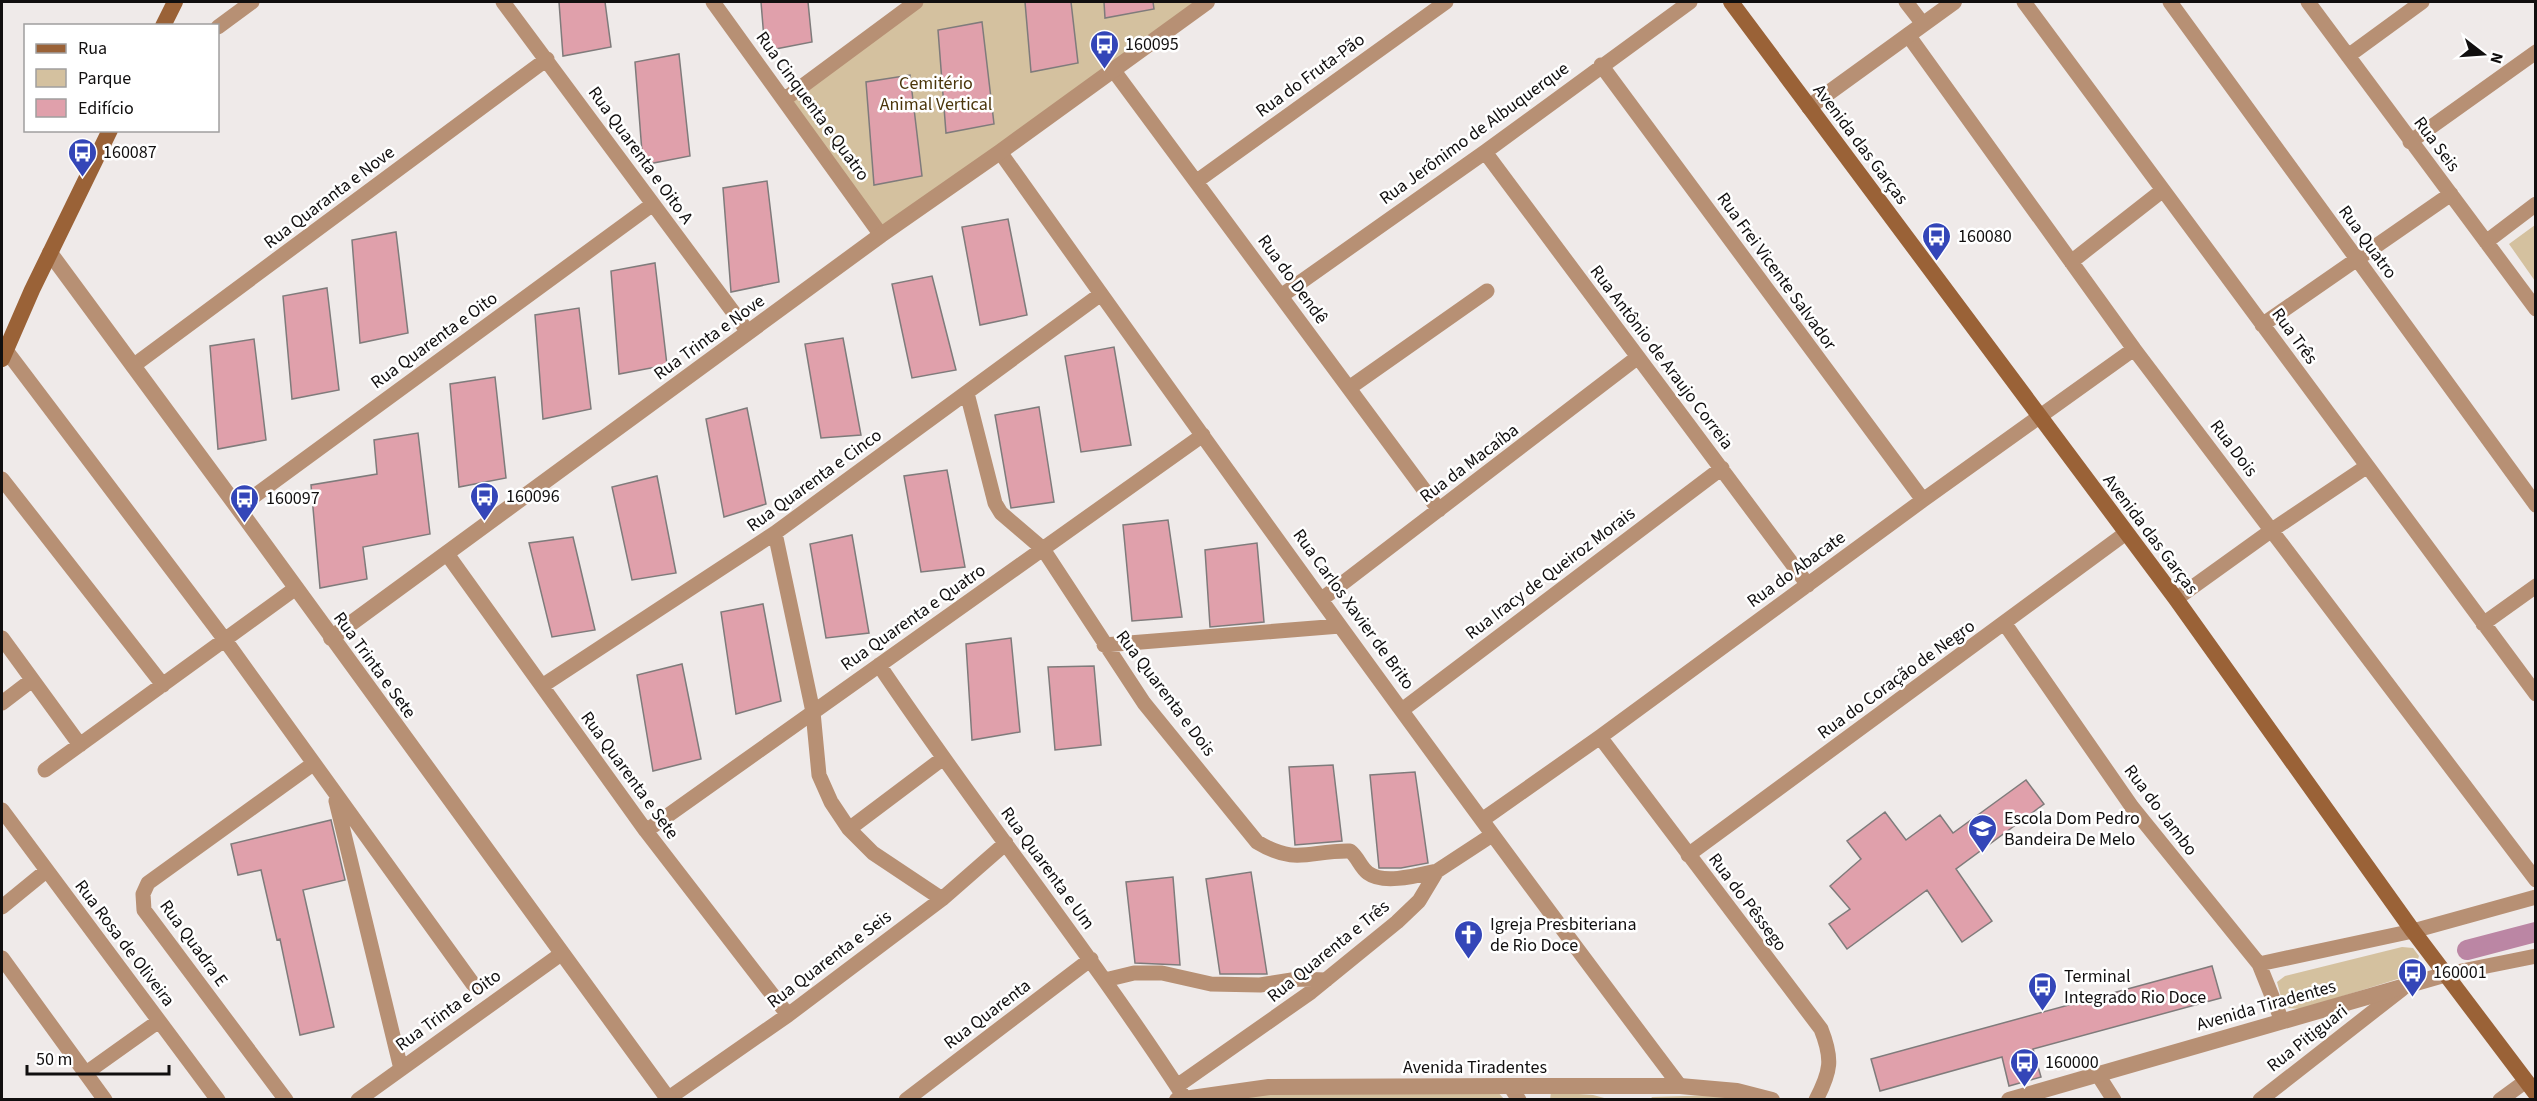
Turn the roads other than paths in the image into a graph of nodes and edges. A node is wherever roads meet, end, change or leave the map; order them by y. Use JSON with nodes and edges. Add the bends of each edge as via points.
{"nodes":[{"id":1,"x":175,"y":2,"type":"edge"},
{"id":2,"x":252,"y":2,"type":"edge"},
{"id":3,"x":503,"y":2,"type":"edge"},
{"id":4,"x":713,"y":2,"type":"edge"},
{"id":5,"x":916,"y":2,"type":"edge"},
{"id":6,"x":1207,"y":2,"type":"edge"},
{"id":7,"x":1446,"y":2,"type":"edge"},
{"id":8,"x":1690,"y":2,"type":"edge"},
{"id":9,"x":1731,"y":2,"type":"edge"},
{"id":10,"x":1906,"y":2,"type":"edge"},
{"id":11,"x":1954,"y":2,"type":"edge"},
{"id":12,"x":2024,"y":2,"type":"edge"},
{"id":13,"x":2169,"y":2,"type":"edge"},
{"id":14,"x":2308,"y":2,"type":"edge"},
{"id":15,"x":2422,"y":2,"type":"edge"},
{"id":16,"x":164,"y":24,"type":"edge"},
{"id":17,"x":1923,"y":24,"type":"junction"},
{"id":18,"x":219,"y":26,"type":"edge"},
{"id":19,"x":1908,"y":35,"type":"junction"},
{"id":20,"x":2535,"y":52,"type":"edge"},
{"id":21,"x":2348,"y":56,"type":"junction"},
{"id":22,"x":547,"y":59,"type":"junction"},
{"id":23,"x":1601,"y":65,"type":"junction"},
{"id":24,"x":1113,"y":71,"type":"junction"},
{"id":25,"x":785,"y":99,"type":"junction"},
{"id":26,"x":1809,"y":107,"type":"junction"},
{"id":27,"x":109,"y":132,"type":"edge"},
{"id":28,"x":2410,"y":141,"type":"junction"},
{"id":29,"x":1000,"y":152,"type":"junction"},
{"id":30,"x":1485,"y":152,"type":"junction"},
{"id":31,"x":1197,"y":181,"type":"junction"},
{"id":32,"x":2163,"y":190,"type":"junction"},
{"id":33,"x":2451,"y":194,"type":"junction"},
{"id":34,"x":652,"y":204,"type":"junction"},
{"id":35,"x":2535,"y":204,"type":"edge"},
{"id":36,"x":882,"y":235,"type":"junction"},
{"id":37,"x":2486,"y":242,"type":"junction"},
{"id":38,"x":50,"y":253,"type":"junction"},
{"id":39,"x":2356,"y":259,"type":"junction"},
{"id":40,"x":2071,"y":262,"type":"junction"},
{"id":41,"x":1487,"y":291,"type":"dead end"},
{"id":42,"x":1101,"y":294,"type":"junction"},
{"id":43,"x":1281,"y":296,"type":"junction"},
{"id":44,"x":2535,"y":309,"type":"edge"},
{"id":45,"x":2262,"y":325,"type":"junction"},
{"id":46,"x":748,"y":332,"type":"junction"},
{"id":47,"x":2134,"y":349,"type":"junction"},
{"id":48,"x":3,"y":354,"type":"edge"},
{"id":49,"x":1638,"y":357,"type":"junction"},
{"id":50,"x":133,"y":366,"type":"junction"},
{"id":51,"x":1348,"y":388,"type":"junction"},
{"id":52,"x":967,"y":393,"type":"junction"},
{"id":53,"x":2039,"y":416,"type":"junction"},
{"id":54,"x":1203,"y":435,"type":"junction"},
{"id":55,"x":2366,"y":466,"type":"junction"},
{"id":56,"x":1722,"y":468,"type":"junction"},
{"id":57,"x":2,"y":479,"type":"edge"},
{"id":58,"x":1923,"y":500,"type":"junction"},
{"id":59,"x":2535,"y":505,"type":"edge"},
{"id":60,"x":238,"y":508,"type":"junction"},
{"id":61,"x":1439,"y":510,"type":"junction"},
{"id":62,"x":2272,"y":530,"type":"junction"},
{"id":63,"x":775,"y":533,"type":"junction"},
{"id":64,"x":2126,"y":533,"type":"junction"},
{"id":65,"x":1043,"y":549,"type":"junction"},
{"id":66,"x":447,"y":554,"type":"junction"},
{"id":67,"x":1808,"y":585,"type":"junction"},
{"id":68,"x":2535,"y":586,"type":"edge"},
{"id":69,"x":296,"y":588,"type":"junction"},
{"id":70,"x":1322,"y":599,"type":"junction"},
{"id":71,"x":2176,"y":599,"type":"junction"},
{"id":72,"x":2005,"y":624,"type":"junction"},
{"id":73,"x":2483,"y":624,"type":"junction"},
{"id":74,"x":1340,"y":626,"type":"junction"},
{"id":75,"x":2,"y":638,"type":"edge"},
{"id":76,"x":331,"y":638,"type":"junction"},
{"id":77,"x":225,"y":640,"type":"junction"},
{"id":78,"x":1104,"y":645,"type":"junction"},
{"id":79,"x":879,"y":665,"type":"junction"},
{"id":80,"x":33,"y":680,"type":"junction"},
{"id":81,"x":163,"y":685,"type":"junction"},
{"id":82,"x":542,"y":686,"type":"junction"},
{"id":83,"x":2535,"y":694,"type":"edge"},
{"id":84,"x":2,"y":703,"type":"edge"},
{"id":85,"x":1402,"y":710,"type":"junction"},
{"id":86,"x":813,"y":712,"type":"junction"},
{"id":87,"x":1600,"y":737,"type":"junction"},
{"id":88,"x":80,"y":745,"type":"junction"},
{"id":89,"x":942,"y":759,"type":"junction"},
{"id":90,"x":313,"y":764,"type":"junction"},
{"id":91,"x":45,"y":770,"type":"dead end"},
{"id":92,"x":334,"y":792,"type":"junction"},
{"id":93,"x":2,"y":810,"type":"edge"},
{"id":94,"x":1482,"y":820,"type":"junction"},
{"id":95,"x":849,"y":829,"type":"junction"},
{"id":96,"x":646,"y":831,"type":"junction"},
{"id":97,"x":1492,"y":835,"type":"junction"},
{"id":98,"x":1006,"y":843,"type":"junction"},
{"id":99,"x":1688,"y":855,"type":"junction"},
{"id":100,"x":46,"y":871,"type":"junction"},
{"id":101,"x":1437,"y":871,"type":"junction"},
{"id":102,"x":2535,"y":880,"type":"edge"},
{"id":103,"x":2535,"y":897,"type":"edge"},
{"id":104,"x":942,"y":899,"type":"junction"},
{"id":105,"x":2,"y":907,"type":"edge"},
{"id":106,"x":2413,"y":931,"type":"junction"},
{"id":107,"x":561,"y":954,"type":"junction"},
{"id":108,"x":2535,"y":956,"type":"edge"},
{"id":109,"x":2,"y":958,"type":"edge"},
{"id":110,"x":1091,"y":959,"type":"junction"},
{"id":111,"x":2259,"y":964,"type":"junction"},
{"id":112,"x":2446,"y":974,"type":"junction"},
{"id":113,"x":1105,"y":980,"type":"junction"},
{"id":114,"x":1326,"y":980,"type":"junction"},
{"id":115,"x":472,"y":984,"type":"dead end"},
{"id":116,"x":2406,"y":985,"type":"junction"},
{"id":117,"x":788,"y":1015,"type":"junction"},
{"id":118,"x":159,"y":1021,"type":"junction"},
{"id":119,"x":2282,"y":1021,"type":"junction"},
{"id":120,"x":401,"y":1069,"type":"junction"},
{"id":121,"x":86,"y":1073,"type":"junction"},
{"id":122,"x":2098,"y":1075,"type":"junction"},
{"id":123,"x":1641,"y":1086,"type":"junction"},
{"id":124,"x":1680,"y":1086,"type":"junction"},
{"id":125,"x":2531,"y":1088,"type":"edge"},
{"id":126,"x":1515,"y":1093,"type":"edge"},
{"id":127,"x":1180,"y":1094,"type":"edge"},
{"id":128,"x":668,"y":1099,"type":"edge"},
{"id":129,"x":105,"y":1100,"type":"edge"},
{"id":130,"x":218,"y":1100,"type":"edge"},
{"id":131,"x":286,"y":1100,"type":"edge"},
{"id":132,"x":358,"y":1100,"type":"edge"},
{"id":133,"x":906,"y":1100,"type":"edge"},
{"id":134,"x":1621,"y":1100,"type":"edge"},
{"id":135,"x":1772,"y":1100,"type":"edge"},
{"id":136,"x":1816,"y":1100,"type":"edge"},
{"id":137,"x":2009,"y":1100,"type":"edge"},
{"id":138,"x":2114,"y":1100,"type":"edge"},
{"id":139,"x":2260,"y":1100,"type":"edge"},
{"id":140,"x":2500,"y":1100,"type":"edge"}],
"edges":[{"from":1,"to":16,"type":"main road"},
{"from":2,"to":18,"type":"street"},
{"from":3,"to":22,"type":"street","name":"Rua Quarenta e Oito A"},
{"from":4,"to":25,"type":"street","name":"Rua Cinquenta e Quatro"},
{"from":5,"to":25,"type":"street"},
{"from":6,"to":24,"type":"street","name":"Rua Trinta e Nove"},
{"from":7,"to":31,"type":"street","name":"Rua do Fruta-Pão"},
{"from":8,"to":23,"type":"street","name":"Rua Jerônimo de Albuquerque"},
{"from":9,"to":26,"type":"main road","name":"Avenida das Garças"},
{"from":10,"to":17,"type":"street"},
{"from":11,"to":17,"type":"street"},
{"from":12,"to":32,"type":"street","name":"Rua Três"},
{"from":13,"to":39,"type":"street","name":"Rua Quatro"},
{"from":14,"to":21,"type":"street","name":"Rua Seis"},
{"from":15,"to":21,"type":"street"},
{"from":17,"to":19,"type":"street"},
{"from":19,"to":26,"type":"street"},
{"from":19,"to":40,"type":"street","name":"Rua Dois"},
{"from":20,"to":28,"type":"street"},
{"from":21,"to":28,"type":"street","name":"Rua Seis"},
{"from":22,"to":34,"type":"street","name":"Rua Quarenta e Oito A"},
{"from":22,"to":50,"type":"street","name":"Rua Quaranta e Nove"},
{"from":23,"to":30,"type":"street","name":"Rua Jerônimo de Albuquerque"},
{"from":23,"to":58,"type":"street","name":"Rua Frei Vicente Salvador"},
{"from":24,"to":29,"type":"street","name":"Rua Trinta e Nove"},
{"from":24,"to":31,"type":"street","name":"Rua do Dendê"},
{"from":25,"to":36,"type":"street","name":"Rua Cinquenta e Quatro"},
{"from":26,"to":53,"type":"main road","name":"Avenida das Garças"},
{"from":27,"to":38,"type":"main road"},
{"from":28,"to":33,"type":"street","name":"Rua Seis"},
{"from":29,"to":36,"type":"street","name":"Rua Trinta e Nove"},
{"from":29,"to":42,"type":"street","name":"Rua Carlos Xavier de Brito"},
{"from":30,"to":43,"type":"street","name":"Rua Jerônimo de Albuquerque"},
{"from":30,"to":49,"type":"street","name":"Rua Antônio de Araujo Correia"},
{"from":31,"to":43,"type":"street","name":"Rua do Dendê"},
{"from":32,"to":40,"type":"street"},
{"from":32,"to":45,"type":"street","name":"Rua Três"},
{"from":33,"to":37,"type":"street","name":"Rua Seis"},
{"from":33,"to":39,"type":"street"},
{"from":34,"to":46,"type":"street","name":"Rua Quarenta e Oito A"},
{"from":34,"to":60,"type":"street","name":"Rua Quarenta e Oito"},
{"from":35,"to":37,"type":"street"},
{"from":36,"to":46,"type":"street","name":"Rua Trinta e Nove"},
{"from":37,"to":44,"type":"street","name":"Rua Seis"},
{"from":38,"to":48,"type":"main road"},
{"from":38,"to":50,"type":"street","name":"Rua Trinta e Sete"},
{"from":39,"to":45,"type":"street"},
{"from":39,"to":59,"type":"street","name":"Rua Quatro"},
{"from":40,"to":47,"type":"street","name":"Rua Dois"},
{"from":41,"to":51,"type":"street"},
{"from":42,"to":52,"type":"street","name":"Rua Quarenta e Cinco"},
{"from":42,"to":54,"type":"street","name":"Rua Carlos Xavier de Brito"},
{"from":43,"to":51,"type":"street","name":"Rua do Dendê"},
{"from":45,"to":55,"type":"street","name":"Rua Três"},
{"from":46,"to":66,"type":"street","name":"Rua Trinta e Nove"},
{"from":47,"to":53,"type":"street","name":"Rua do Abacate"},
{"from":47,"to":62,"type":"street","name":"Rua Dois"},
{"from":48,"to":77,"type":"street"},
{"from":49,"to":56,"type":"street","name":"Rua Antônio de Araujo Correia"},
{"from":49,"to":61,"type":"street","name":"Rua da Macaíba"},
{"from":50,"to":60,"type":"street","name":"Rua Trinta e Sete"},
{"from":51,"to":61,"type":"street","name":"Rua do Dendê"},
{"from":52,"to":63,"type":"street","name":"Rua Quarenta e Cinco"},
{"from":52,"to":65,"type":"street","name":"Rua Quarenta e Dois","via":[[995,503],[1001,513]]},
{"from":53,"to":58,"type":"street","name":"Rua do Abacate"},
{"from":53,"to":64,"type":"main road","name":"Avenida das Garças"},
{"from":54,"to":65,"type":"street","name":"Rua Quarenta e Quatro"},
{"from":54,"to":70,"type":"street","name":"Rua Carlos Xavier de Brito"},
{"from":55,"to":62,"type":"street"},
{"from":55,"to":73,"type":"street","name":"Rua Três"},
{"from":56,"to":67,"type":"street","name":"Rua Antônio de Araujo Correia"},
{"from":56,"to":85,"type":"street","name":"Rua Iracy de Queiroz Morais"},
{"from":57,"to":81,"type":"street"},
{"from":58,"to":67,"type":"street","name":"Rua do Abacate"},
{"from":60,"to":69,"type":"street","name":"Rua Trinta e Sete"},
{"from":61,"to":70,"type":"street","name":"Rua da Macaíba"},
{"from":62,"to":71,"type":"street"},
{"from":62,"to":102,"type":"street","name":"Rua Dois"},
{"from":63,"to":82,"type":"street","name":"Rua Quarenta e Cinco"},
{"from":63,"to":86,"type":"street"},
{"from":64,"to":71,"type":"main road","name":"Avenida das Garças"},
{"from":64,"to":72,"type":"street","name":"Rua do Coração de Negro"},
{"from":65,"to":78,"type":"street","name":"Rua Quarenta e Dois"},
{"from":65,"to":79,"type":"street","name":"Rua Quarenta e Quatro"},
{"from":66,"to":76,"type":"street","name":"Rua Trinta e Nove"},
{"from":66,"to":82,"type":"street","name":"Rua Quarenta e Sete"},
{"from":67,"to":87,"type":"street","name":"Rua do Abacate"},
{"from":68,"to":73,"type":"street"},
{"from":69,"to":76,"type":"street","name":"Rua Trinta e Sete"},
{"from":69,"to":77,"type":"street"},
{"from":70,"to":74,"type":"street","name":"Rua Carlos Xavier de Brito"},
{"from":71,"to":106,"type":"main road","name":"Avenida das Garças"},
{"from":72,"to":99,"type":"street","name":"Rua do Coração de Negro"},
{"from":72,"to":111,"type":"street","name":"Rua do Jambo","via":[[2132,807]]},
{"from":73,"to":83,"type":"street","name":"Rua Três"},
{"from":74,"to":78,"type":"street"},
{"from":74,"to":85,"type":"street","name":"Rua Carlos Xavier de Brito"},
{"from":75,"to":80,"type":"street"},
{"from":76,"to":107,"type":"street","name":"Rua Trinta e Sete"},
{"from":77,"to":81,"type":"street"},
{"from":77,"to":90,"type":"street"},
{"from":78,"to":101,"type":"street","name":"Rua Quarenta e Dois","via":[[1144,703],[1257,842],[1288,856],[1350,851],[1376,877],[1406,878]]},
{"from":79,"to":86,"type":"street","name":"Rua Quarenta e Quatro"},
{"from":79,"to":89,"type":"street","name":"Rua Quarenta e Um"},
{"from":80,"to":84,"type":"street"},
{"from":80,"to":88,"type":"street"},
{"from":81,"to":88,"type":"street"},
{"from":82,"to":96,"type":"street","name":"Rua Quarenta e Sete"},
{"from":85,"to":94,"type":"street","name":"Rua Carlos Xavier de Brito"},
{"from":86,"to":95,"type":"street","via":[[819,775]]},
{"from":86,"to":96,"type":"street","name":"Rua Quarenta e Quatro"},
{"from":87,"to":94,"type":"street","name":"Rua do Abacate"},
{"from":87,"to":99,"type":"street","name":"Rua do Pêssego"},
{"from":88,"to":91,"type":"street"},
{"from":89,"to":95,"type":"street"},
{"from":89,"to":98,"type":"street","name":"Rua Quarenta e Um"},
{"from":90,"to":92,"type":"street"},
{"from":90,"to":131,"type":"street","name":"Rua Quadra E","via":[[148,883],[142,902],[144,910]]},
{"from":92,"to":115,"type":"street"},
{"from":92,"to":120,"type":"street"},
{"from":93,"to":100,"type":"street","name":"Rua Rosa de Oliveira"},
{"from":94,"to":97,"type":"street","name":"Rua Carlos Xavier de Brito"},
{"from":95,"to":104,"type":"street","via":[[873,853]]},
{"from":96,"to":117,"type":"street","name":"Rua Quarenta e Sete"},
{"from":97,"to":101,"type":"street","name":"Rua Quarenta e Três"},
{"from":97,"to":124,"type":"street","name":"Rua Carlos Xavier de Brito"},
{"from":98,"to":104,"type":"street","name":"Rua Quarenta e Seis"},
{"from":98,"to":110,"type":"street","name":"Rua Quarenta e Um"},
{"from":99,"to":136,"type":"street","name":"Rua do Pêssego","via":[[1821,1029],[1830,1062]]},
{"from":100,"to":105,"type":"street"},
{"from":100,"to":118,"type":"street","name":"Rua Rosa de Oliveira"},
{"from":101,"to":114,"type":"street","name":"Rua Quarenta e Três","via":[[1419,901]]},
{"from":103,"to":106,"type":"street","name":"Avenida Tiradentes"},
{"from":104,"to":117,"type":"street","name":"Rua Quarenta e Seis"},
{"from":106,"to":111,"type":"street","name":"Avenida Tiradentes"},
{"from":106,"to":112,"type":"main road","name":"Avenida das Garças"},
{"from":107,"to":120,"type":"street","name":"Rua Trinta e Oito"},
{"from":107,"to":128,"type":"street","name":"Rua Trinta e Sete"},
{"from":108,"to":112,"type":"street","name":"Avenida Tiradentes"},
{"from":109,"to":121,"type":"street"},
{"from":110,"to":113,"type":"street","name":"Rua Quarenta e Um"},
{"from":110,"to":133,"type":"street","name":"Rua Quarenta"},
{"from":111,"to":119,"type":"street","name":"Rua do Jambo"},
{"from":112,"to":116,"type":"street","name":"Avenida Tiradentes"},
{"from":112,"to":125,"type":"main road","name":"Avenida das Garças"},
{"from":113,"to":114,"type":"street","via":[[1134,973],[1162,973],[1211,984]]},
{"from":113,"to":127,"type":"street","name":"Rua Quarenta e Um"},
{"from":114,"to":127,"type":"street","name":"Rua Quarenta e Três"},
{"from":116,"to":119,"type":"street","name":"Avenida Tiradentes"},
{"from":116,"to":139,"type":"street","name":"Rua Pitiguari"},
{"from":117,"to":128,"type":"street","name":"Rua Quarenta e Seis"},
{"from":118,"to":121,"type":"street"},
{"from":118,"to":130,"type":"street","name":"Rua Rosa de Oliveira"},
{"from":119,"to":122,"type":"street","name":"Avenida Tiradentes"},
{"from":120,"to":132,"type":"street","name":"Rua Trinta e Oito"},
{"from":121,"to":129,"type":"street"},
{"from":122,"to":137,"type":"street","name":"Avenida Tiradentes"},
{"from":122,"to":138,"type":"street"},
{"from":123,"to":124,"type":"street","name":"Avenida Tiradentes"},
{"from":123,"to":126,"type":"street","name":"Avenida Tiradentes"},
{"from":123,"to":134,"type":"street"},
{"from":124,"to":135,"type":"street","name":"Avenida Tiradentes","via":[[1737,1091]]},
{"from":125,"to":140,"type":"street"},
{"from":126,"to":127,"type":"street","name":"Avenida Tiradentes","via":[[1269,1087]]}]}
